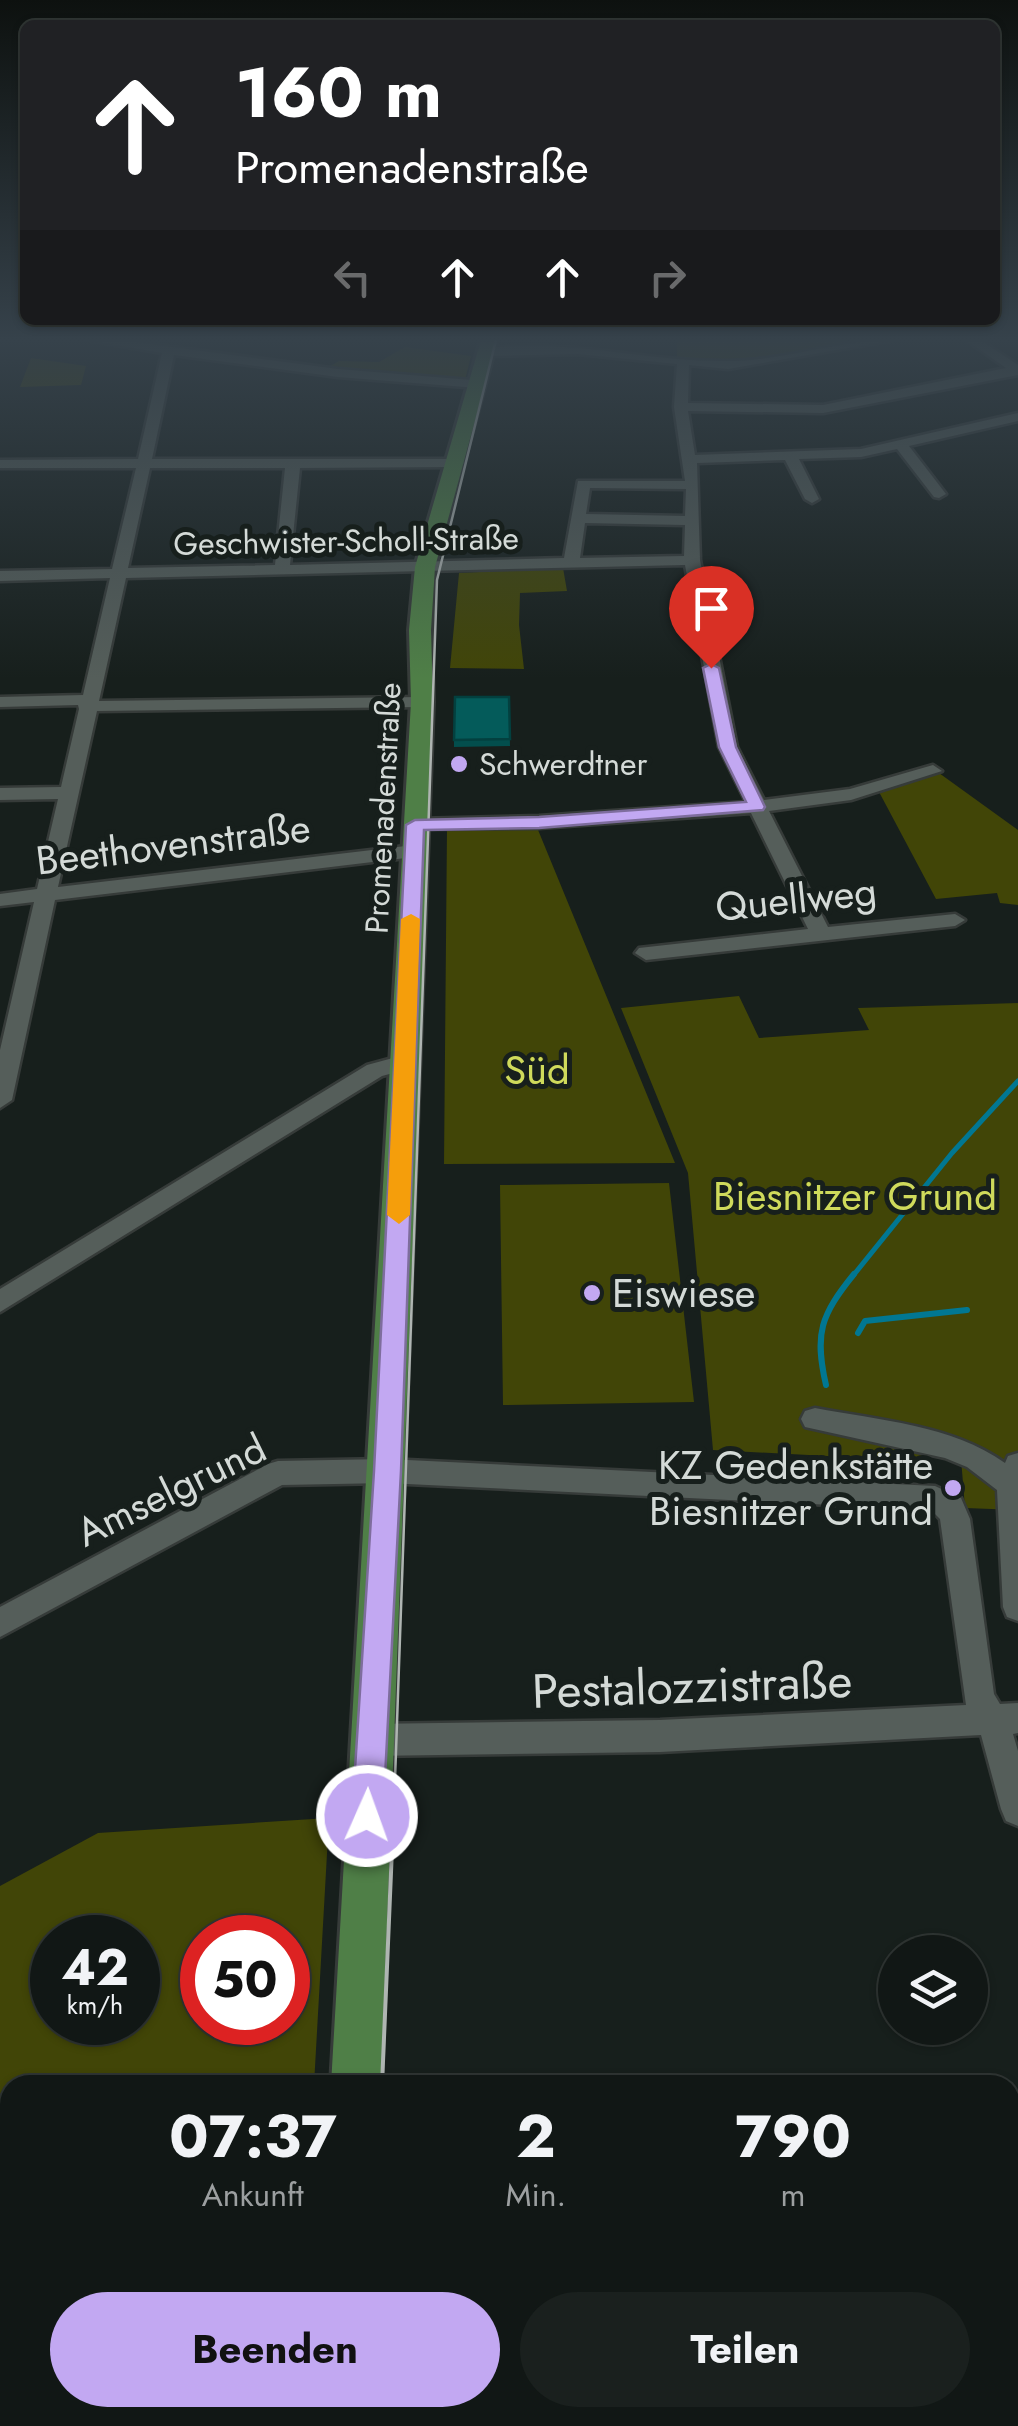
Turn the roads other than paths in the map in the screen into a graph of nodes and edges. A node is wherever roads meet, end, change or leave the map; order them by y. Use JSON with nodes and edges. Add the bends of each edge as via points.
{"nodes":[{"id":1,"x":145,"y":453,"type":"edge"},
{"id":2,"x":459,"y":453,"type":"edge"},
{"id":3,"x":690,"y":453,"type":"edge"},
{"id":4,"x":858,"y":453,"type":"edge"},
{"id":5,"x":906,"y":453,"type":"edge"},
{"id":6,"x":691,"y":458,"type":"junction"},
{"id":7,"x":791,"y":458,"type":"junction"},
{"id":8,"x":293,"y":463,"type":"junction"},
{"id":9,"x":456,"y":463,"type":"junction"},
{"id":10,"x":0,"y":464,"type":"edge"},
{"id":11,"x":142,"y":464,"type":"junction"},
{"id":12,"x":692,"y":485,"type":"junction"},
{"id":13,"x":939,"y":494,"type":"dead end"},
{"id":14,"x":812,"y":499,"type":"dead end"},
{"id":15,"x":576,"y":518,"type":"junction"},
{"id":16,"x":693,"y":521,"type":"junction"},
{"id":17,"x":692,"y":560,"type":"junction"},
{"id":18,"x":572,"y":564,"type":"junction"},
{"id":19,"x":425,"y":567,"type":"junction"},
{"id":20,"x":282,"y":569,"type":"junction"},
{"id":21,"x":116,"y":573,"type":"junction"},
{"id":22,"x":0,"y":576,"type":"edge"},
{"id":23,"x":0,"y":702,"type":"edge"},
{"id":24,"x":422,"y":702,"type":"junction"},
{"id":25,"x":87,"y":703,"type":"junction"},
{"id":26,"x":933,"y":771,"type":"dead end"},
{"id":27,"x":66,"y":793,"type":"junction"},
{"id":28,"x":0,"y":794,"type":"edge"},
{"id":29,"x":757,"y":807,"type":"junction"},
{"id":30,"x":415,"y":838,"type":"junction"},
{"id":31,"x":45,"y":895,"type":"junction"},
{"id":32,"x":0,"y":900,"type":"edge"},
{"id":33,"x":955,"y":920,"type":"dead end"},
{"id":34,"x":820,"y":932,"type":"junction"},
{"id":35,"x":646,"y":953,"type":"dead end"},
{"id":36,"x":404,"y":1063,"type":"junction"},
{"id":37,"x":0,"y":1100,"type":"edge"},
{"id":38,"x":0,"y":1302,"type":"edge"},
{"id":39,"x":815,"y":1419,"type":"dead end"},
{"id":40,"x":388,"y":1471,"type":"junction"},
{"id":41,"x":1014,"y":1475,"type":"edge"},
{"id":42,"x":1018,"y":1607,"type":"edge"},
{"id":43,"x":0,"y":1623,"type":"edge"},
{"id":44,"x":1005,"y":1720,"type":"edge"},
{"id":45,"x":370,"y":1740,"type":"junction"},
{"id":46,"x":1018,"y":1810,"type":"edge"},
{"id":47,"x":356,"y":2075,"type":"edge"}],
"edges":[{"from":1,"to":11,"type":"street"},
{"from":2,"to":9,"type":"main road","name":"Promenadenstraße"},
{"from":3,"to":6,"type":"street"},
{"from":4,"to":7,"type":"street"},
{"from":5,"to":13,"type":"street"},
{"from":6,"to":7,"type":"street"},
{"from":6,"to":12,"type":"street"},
{"from":7,"to":14,"type":"street"},
{"from":8,"to":9,"type":"street"},
{"from":8,"to":11,"type":"street"},
{"from":8,"to":20,"type":"street"},
{"from":9,"to":19,"type":"main road","name":"Promenadenstraße"},
{"from":10,"to":11,"type":"street"},
{"from":11,"to":21,"type":"street"},
{"from":12,"to":15,"type":"street","via":[[588,482],[579,489]]},
{"from":12,"to":16,"type":"street"},
{"from":15,"to":16,"type":"street"},
{"from":15,"to":18,"type":"street"},
{"from":16,"to":17,"type":"street"},
{"from":17,"to":18,"type":"street","name":"Geschwister-Scholl-Straße"},
{"from":17,"to":29,"type":"street","via":[[728,747]]},
{"from":18,"to":19,"type":"street","name":"Geschwister-Scholl-Straße"},
{"from":19,"to":20,"type":"street","name":"Geschwister-Scholl-Straße"},
{"from":19,"to":24,"type":"main road","name":"Promenadenstraße"},
{"from":20,"to":21,"type":"street","name":"Geschwister-Scholl-Straße"},
{"from":21,"to":22,"type":"street","name":"Geschwister-Scholl-Straße"},
{"from":21,"to":25,"type":"street"},
{"from":23,"to":25,"type":"street"},
{"from":24,"to":25,"type":"street"},
{"from":24,"to":30,"type":"main road","name":"Promenadenstraße"},
{"from":25,"to":27,"type":"street"},
{"from":26,"to":29,"type":"street","name":"Beethovenstraße","via":[[851,794]]},
{"from":27,"to":28,"type":"street"},
{"from":27,"to":31,"type":"street"},
{"from":29,"to":30,"type":"street","name":"Beethovenstraße"},
{"from":29,"to":34,"type":"street"},
{"from":30,"to":31,"type":"street","name":"Beethovenstraße"},
{"from":30,"to":36,"type":"main road","name":"Promenadenstraße"},
{"from":31,"to":32,"type":"street","name":"Beethovenstraße"},
{"from":31,"to":37,"type":"street"},
{"from":33,"to":34,"type":"street","name":"Quellweg"},
{"from":34,"to":35,"type":"street","name":"Quellweg"},
{"from":36,"to":38,"type":"street","via":[[375,1070]]},
{"from":36,"to":40,"type":"main road","name":"Promenadenstraße"},
{"from":39,"to":41,"type":"street","via":[[949,1447]]},
{"from":40,"to":43,"type":"street","name":"Amselgrund","via":[[278,1473]]},
{"from":40,"to":44,"type":"street","name":"Amselgrund","via":[[944,1501],[955,1520],[979,1698]]},
{"from":40,"to":45,"type":"main road","name":"Promenadenstraße"},
{"from":41,"to":42,"type":"street"},
{"from":44,"to":45,"type":"street","name":"Pestalozzistraße"},
{"from":44,"to":46,"type":"street"},
{"from":45,"to":47,"type":"main road","name":"Promenadenstraße"}]}
